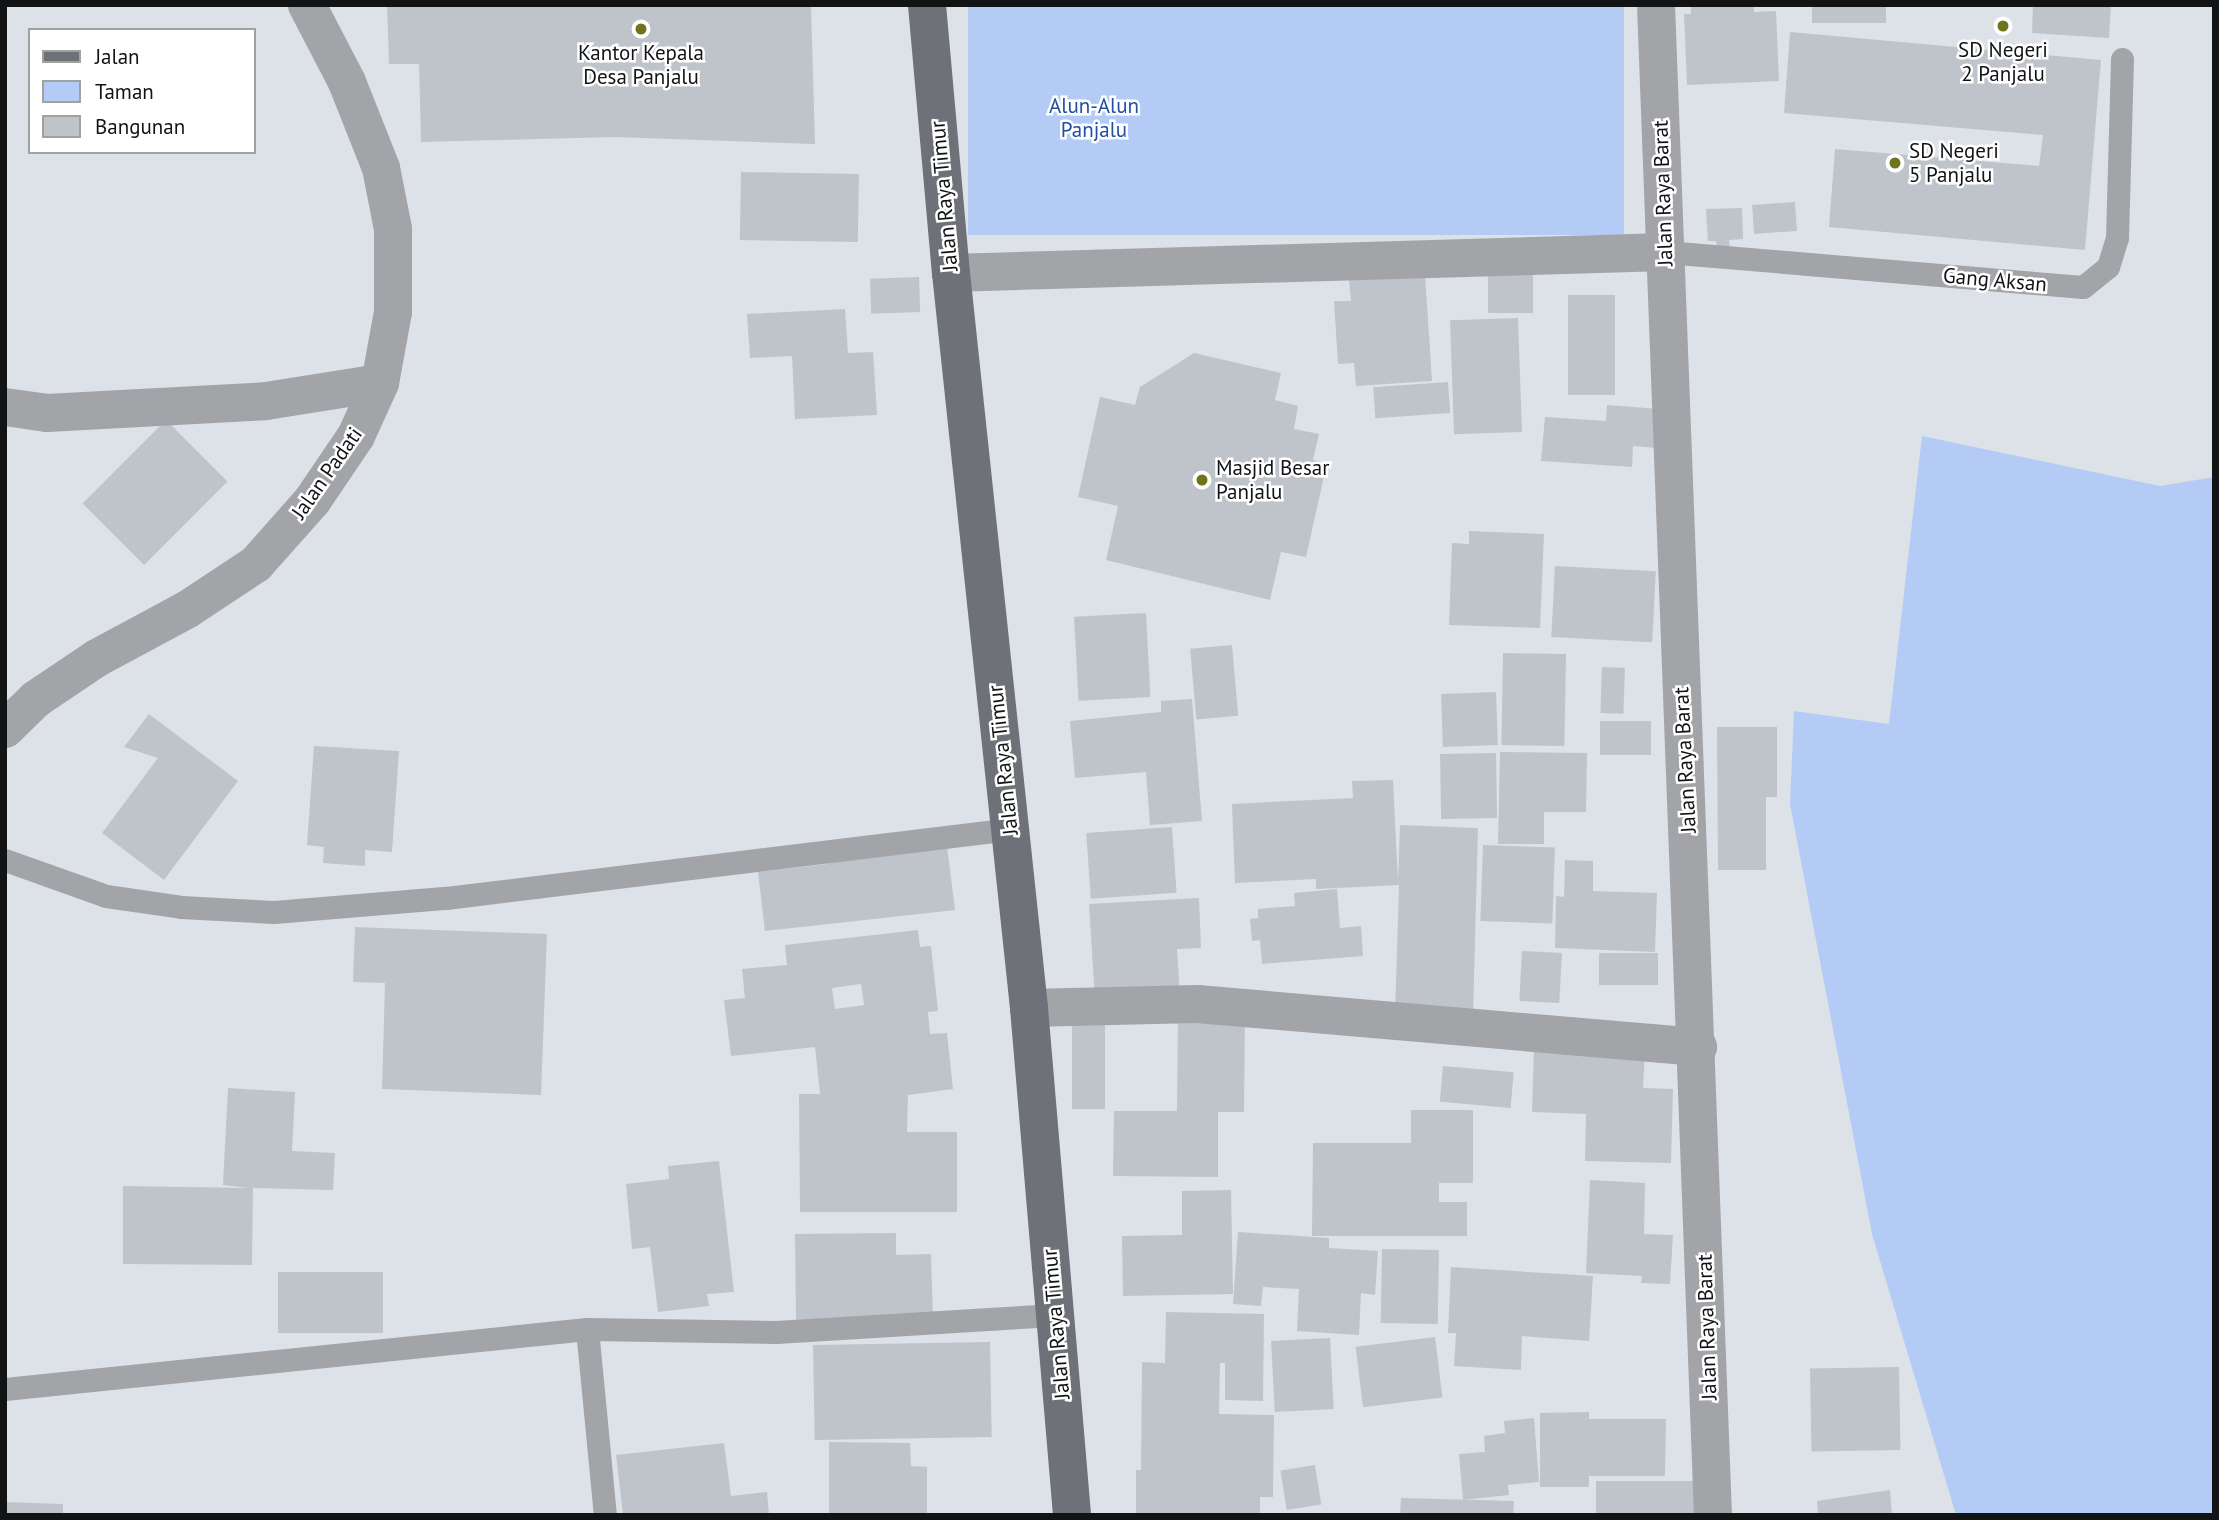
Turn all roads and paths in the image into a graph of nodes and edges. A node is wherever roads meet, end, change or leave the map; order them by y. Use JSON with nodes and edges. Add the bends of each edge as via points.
{"nodes":[{"id":1,"x":307,"y":5,"type":"edge"},
{"id":2,"x":927,"y":5,"type":"edge"},
{"id":3,"x":1656,"y":5,"type":"edge"},
{"id":4,"x":2122,"y":59,"type":"dead end"},
{"id":5,"x":1666,"y":252,"type":"junction"},
{"id":6,"x":951,"y":273,"type":"junction"},
{"id":7,"x":380,"y":383,"type":"junction"},
{"id":8,"x":5,"y":407,"type":"edge"},
{"id":9,"x":5,"y":729,"type":"edge"},
{"id":10,"x":1010,"y":830,"type":"junction"},
{"id":11,"x":5,"y":860,"type":"edge"},
{"id":12,"x":1029,"y":1008,"type":"junction"},
{"id":13,"x":1698,"y":1047,"type":"junction"},
{"id":14,"x":1055,"y":1315,"type":"junction"},
{"id":15,"x":587,"y":1329,"type":"junction"},
{"id":16,"x":5,"y":1389,"type":"edge"},
{"id":17,"x":605,"y":1515,"type":"edge"},
{"id":18,"x":1072,"y":1515,"type":"edge"},
{"id":19,"x":1713,"y":1515,"type":"edge"}],
"edges":[{"from":1,"to":7,"type":"street","name":"Jalan Padati","via":[[346,82],[381,168],[393,229],[393,312]]},
{"from":2,"to":6,"type":"main road","name":"Jalan Raya Timur"},
{"from":3,"to":5,"type":"street","name":"Jalan Raya Barat"},
{"from":4,"to":5,"type":"lane","name":"Gang Aksan","via":[[2118,238],[2108,267],[2083,287]]},
{"from":5,"to":6,"type":"street"},
{"from":5,"to":13,"type":"street","name":"Jalan Raya Barat"},
{"from":6,"to":10,"type":"main road","name":"Jalan Raya Timur"},
{"from":7,"to":8,"type":"street","via":[[253,402],[47,413]]},
{"from":7,"to":9,"type":"street","name":"Jalan Padati","via":[[356,436],[312,501],[256,565],[188,609],[97,658],[36,699]]},
{"from":10,"to":11,"type":"lane","via":[[446,898],[274,912],[181,907],[106,896]]},
{"from":10,"to":12,"type":"main road","name":"Jalan Raya Timur"},
{"from":12,"to":13,"type":"street","via":[[1197,1004]]},
{"from":12,"to":14,"type":"main road","name":"Jalan Raya Timur"},
{"from":13,"to":19,"type":"street","name":"Jalan Raya Barat"},
{"from":14,"to":15,"type":"lane","via":[[776,1332]]},
{"from":14,"to":18,"type":"main road","name":"Jalan Raya Timur"},
{"from":15,"to":16,"type":"lane"},
{"from":15,"to":17,"type":"lane"}]}
